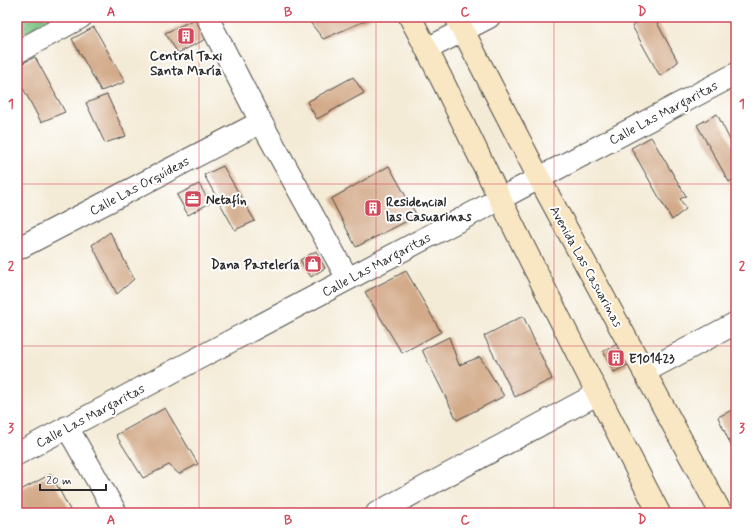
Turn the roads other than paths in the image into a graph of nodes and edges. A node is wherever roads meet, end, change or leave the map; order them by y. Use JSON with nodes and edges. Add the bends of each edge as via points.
{"nodes":[{"id":1,"x":81,"y":17,"type":"edge"},
{"id":2,"x":207,"y":17,"type":"edge"},
{"id":3,"x":410,"y":17,"type":"edge"},
{"id":4,"x":489,"y":17,"type":"edge"},
{"id":5,"x":460,"y":24,"type":"edge"},
{"id":6,"x":427,"y":49,"type":"junction"},
{"id":7,"x":17,"y":52,"type":"edge"},
{"id":8,"x":736,"y":74,"type":"edge"},
{"id":9,"x":261,"y":122,"type":"junction"},
{"id":10,"x":539,"y":178,"type":"junction"},
{"id":11,"x":500,"y":199,"type":"junction"},
{"id":12,"x":17,"y":250,"type":"edge"},
{"id":13,"x":348,"y":279,"type":"junction"},
{"id":14,"x":736,"y":323,"type":"edge"},
{"id":15,"x":644,"y":372,"type":"junction"},
{"id":16,"x":597,"y":394,"type":"junction"},
{"id":17,"x":67,"y":427,"type":"junction"},
{"id":18,"x":17,"y":454,"type":"edge"},
{"id":19,"x":384,"y":511,"type":"edge"},
{"id":20,"x":116,"y":513,"type":"edge"},
{"id":21,"x":659,"y":513,"type":"edge"},
{"id":22,"x":721,"y":513,"type":"edge"}],
"edges":[{"from":1,"to":7,"type":"street"},
{"from":2,"to":9,"type":"street"},
{"from":3,"to":6,"type":"street"},
{"from":4,"to":5,"type":"street"},
{"from":5,"to":6,"type":"street"},
{"from":5,"to":10,"type":"street","name":"Avenida Las Casuarinas"},
{"from":6,"to":11,"type":"street"},
{"from":8,"to":10,"type":"street","name":"Calle Las Margaritas"},
{"from":9,"to":12,"type":"street","name":"Calle Las Orquídeas"},
{"from":9,"to":13,"type":"street"},
{"from":10,"to":11,"type":"street","name":"Calle Las Margaritas"},
{"from":10,"to":15,"type":"street","name":"Avenida Las Casuarinas"},
{"from":11,"to":13,"type":"street","name":"Calle Las Margaritas"},
{"from":11,"to":16,"type":"street"},
{"from":13,"to":17,"type":"street","name":"Calle Las Margaritas"},
{"from":14,"to":15,"type":"street"},
{"from":15,"to":22,"type":"street","name":"Avenida Las Casuarinas"},
{"from":16,"to":19,"type":"street"},
{"from":16,"to":21,"type":"street"},
{"from":17,"to":18,"type":"street","name":"Calle Las Margaritas"},
{"from":17,"to":20,"type":"street"}]}
